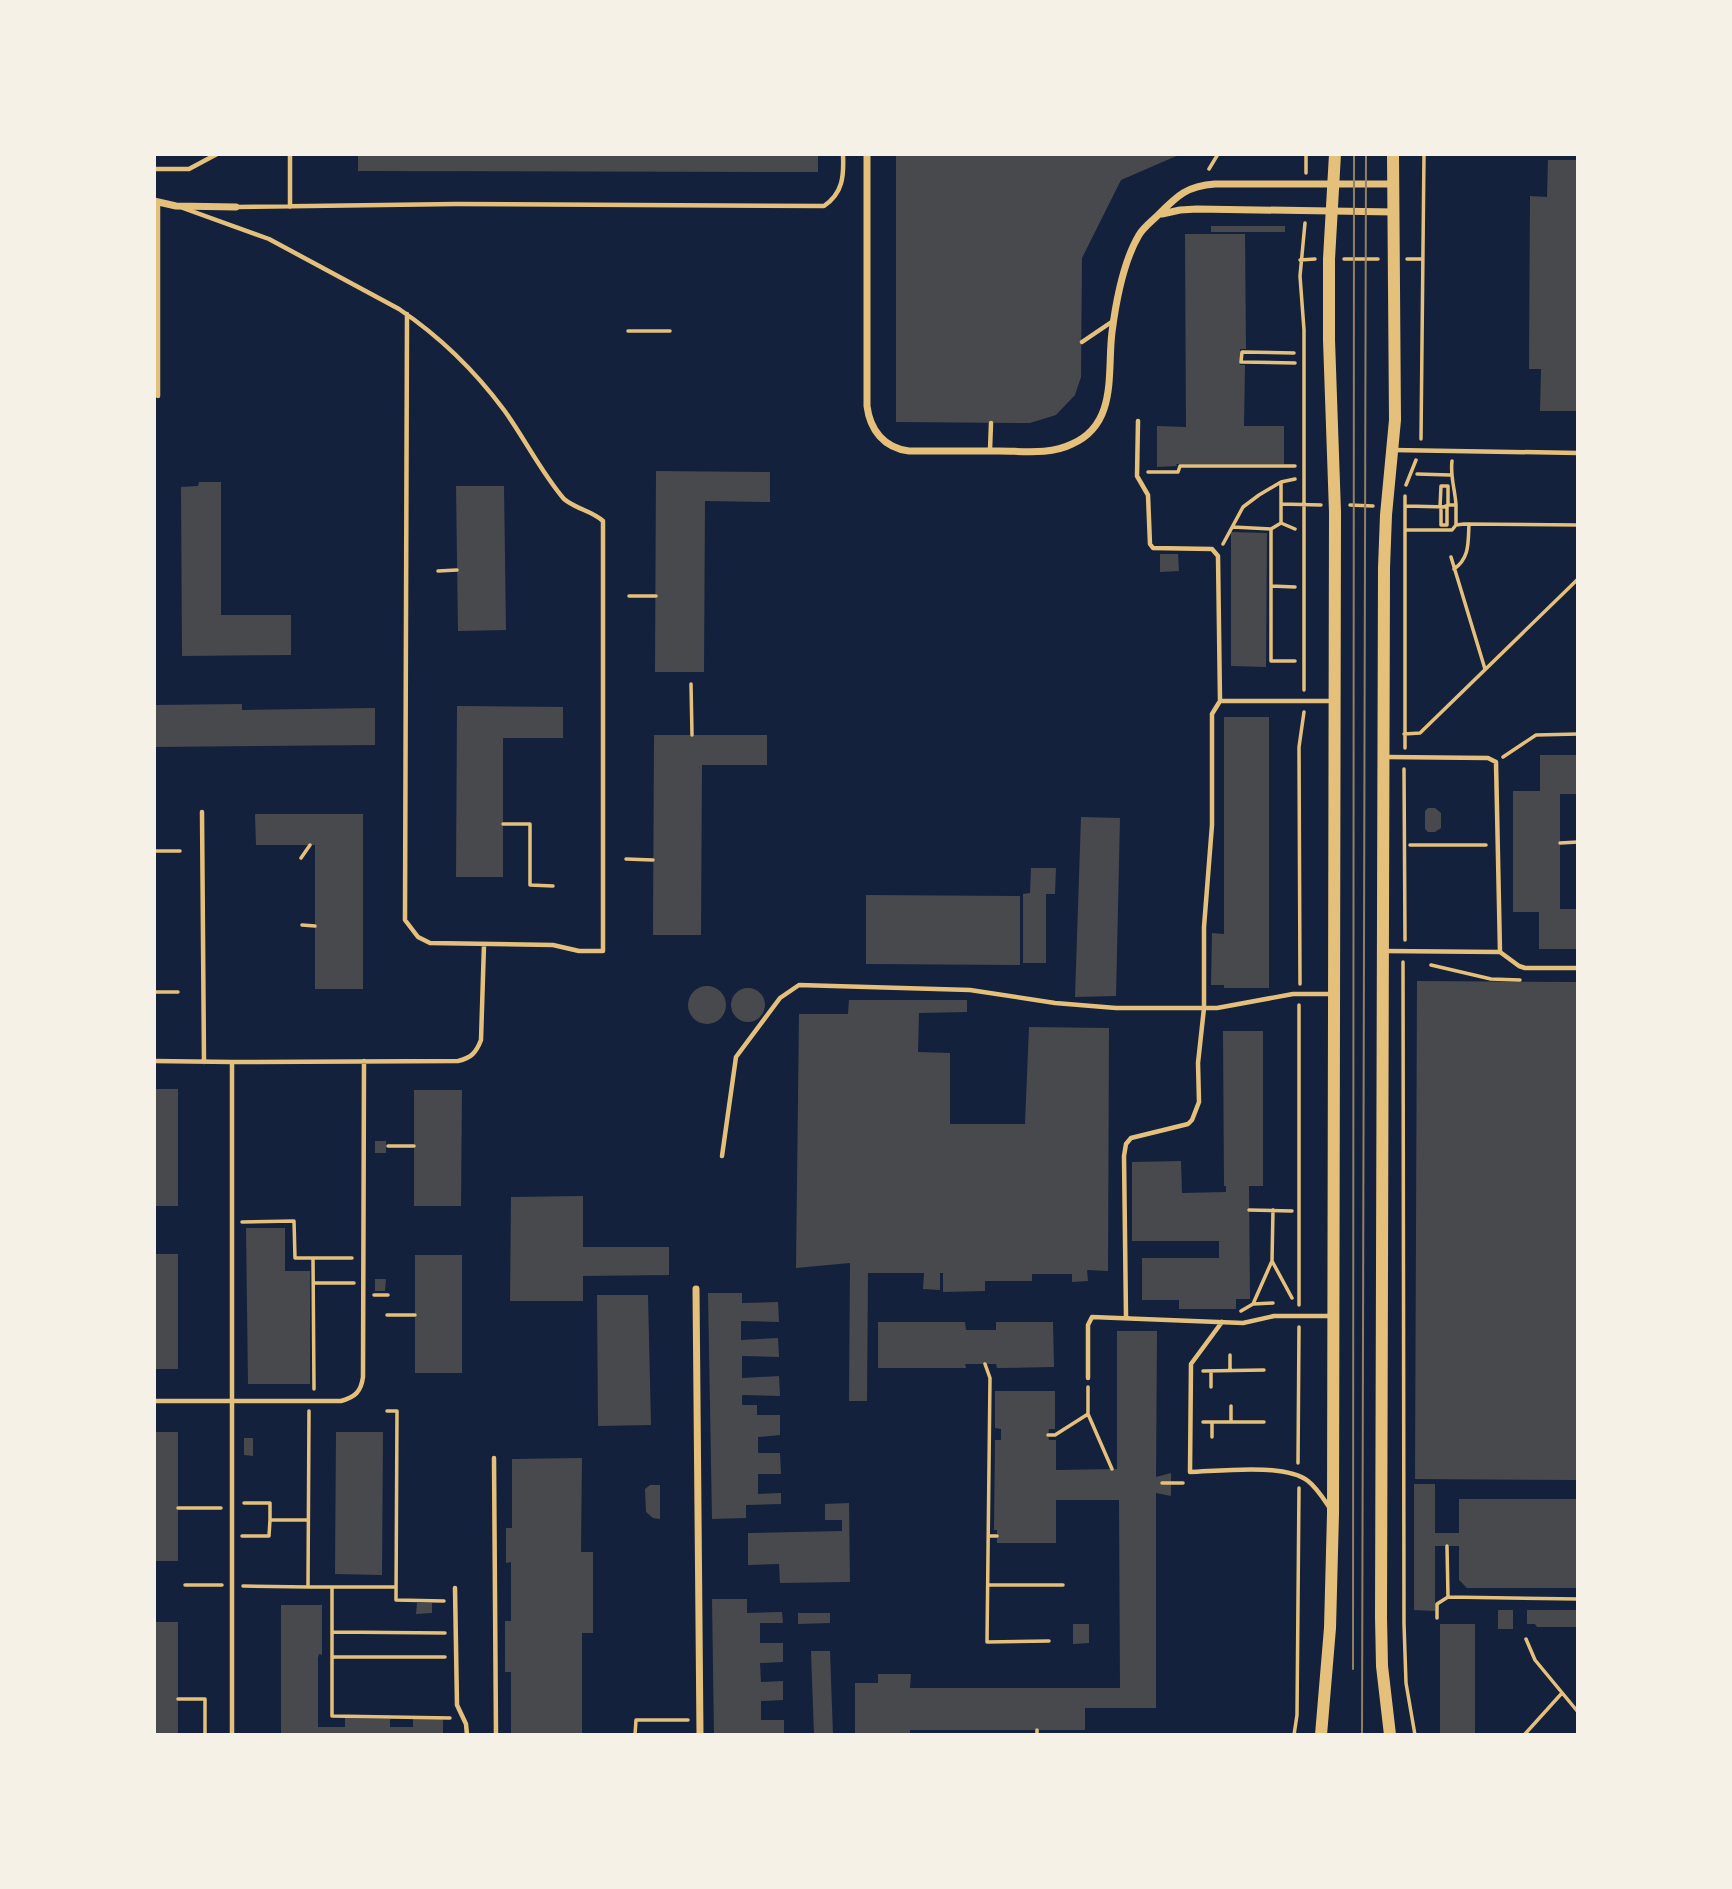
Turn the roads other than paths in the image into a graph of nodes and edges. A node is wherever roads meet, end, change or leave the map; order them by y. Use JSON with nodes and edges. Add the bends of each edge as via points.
{"nodes":[{"id":1,"x":217,"y":154,"type":"edge"},
{"id":2,"x":290,"y":154,"type":"edge"},
{"id":3,"x":843,"y":154,"type":"edge"},
{"id":4,"x":867,"y":154,"type":"edge"},
{"id":5,"x":1335,"y":154,"type":"edge"},
{"id":6,"x":1393,"y":154,"type":"edge"},
{"id":7,"x":154,"y":169,"type":"edge"},
{"id":8,"x":1333,"y":183,"type":"junction"},
{"id":9,"x":1394,"y":184,"type":"junction"},
{"id":10,"x":156,"y":201,"type":"edge"},
{"id":11,"x":176,"y":206,"type":"junction"},
{"id":12,"x":289,"y":206,"type":"junction"},
{"id":13,"x":236,"y":207,"type":"joint"},
{"id":14,"x":1332,"y":212,"type":"junction"},
{"id":15,"x":1394,"y":212,"type":"junction"},
{"id":16,"x":1158,"y":215,"type":"junction"},
{"id":17,"x":407,"y":314,"type":"junction"},
{"id":18,"x":1114,"y":320,"type":"junction"},
{"id":19,"x":1082,"y":342,"type":"dead end"},
{"id":20,"x":158,"y":396,"type":"dead end"},
{"id":21,"x":1138,"y":421,"type":"dead end"},
{"id":22,"x":992,"y":423,"type":"dead end"},
{"id":23,"x":1392,"y":450,"type":"junction"},
{"id":24,"x":990,"y":451,"type":"junction"},
{"id":25,"x":1578,"y":453,"type":"edge"},
{"id":26,"x":1220,"y":701,"type":"junction"},
{"id":27,"x":1335,"y":701,"type":"junction"},
{"id":28,"x":1383,"y":757,"type":"junction"},
{"id":29,"x":202,"y":812,"type":"dead end"},
{"id":30,"x":484,"y":945,"type":"junction"},
{"id":31,"x":1382,"y":951,"type":"junction"},
{"id":32,"x":1500,"y":952,"type":"junction"},
{"id":33,"x":1578,"y":968,"type":"edge"},
{"id":34,"x":1335,"y":994,"type":"junction"},
{"id":35,"x":1204,"y":1008,"type":"junction"},
{"id":36,"x":154,"y":1061,"type":"edge"},
{"id":37,"x":364,"y":1061,"type":"junction"},
{"id":38,"x":204,"y":1062,"type":"junction"},
{"id":39,"x":232,"y":1062,"type":"junction"},
{"id":40,"x":722,"y":1156,"type":"dead end"},
{"id":41,"x":696,"y":1289,"type":"dead end"},
{"id":42,"x":1335,"y":1316,"type":"junction"},
{"id":43,"x":1126,"y":1317,"type":"junction"},
{"id":44,"x":1222,"y":1322,"type":"junction"},
{"id":45,"x":1088,"y":1378,"type":"road end"},
{"id":46,"x":154,"y":1401,"type":"edge"},
{"id":47,"x":234,"y":1401,"type":"junction"},
{"id":48,"x":494,"y":1458,"type":"dead end"},
{"id":49,"x":1333,"y":1514,"type":"junction"},
{"id":50,"x":455,"y":1588,"type":"dead end"},
{"id":51,"x":232,"y":1735,"type":"edge"},
{"id":52,"x":467,"y":1735,"type":"edge"},
{"id":53,"x":496,"y":1735,"type":"edge"},
{"id":54,"x":700,"y":1735,"type":"edge"},
{"id":55,"x":1321,"y":1735,"type":"edge"},
{"id":56,"x":1390,"y":1735,"type":"edge"}],
"edges":[{"from":1,"to":7,"type":"lane","via":[[189,169]]},
{"from":2,"to":12,"type":"lane"},
{"from":3,"to":12,"type":"lane","via":[[839,193],[824,206]]},
{"from":4,"to":24,"type":"street","via":[[870,421],[885,441],[901,450]]},
{"from":5,"to":8,"type":"main road"},
{"from":6,"to":9,"type":"main road"},
{"from":8,"to":9,"type":"street"},
{"from":8,"to":14,"type":"main road"},
{"from":8,"to":16,"type":"street","via":[[1198,185],[1169,202]]},
{"from":9,"to":15,"type":"main road"},
{"from":10,"to":11,"type":"street"},
{"from":10,"to":20,"type":"lane"},
{"from":11,"to":13,"type":"street"},
{"from":11,"to":17,"type":"lane","via":[[269,239]]},
{"from":12,"to":13,"type":"lane"},
{"from":14,"to":15,"type":"street"},
{"from":14,"to":16,"type":"street","via":[[1180,210]]},
{"from":14,"to":27,"type":"main road","via":[[1329,380],[1335,501]]},
{"from":15,"to":23,"type":"main road"},
{"from":16,"to":18,"type":"street","via":[[1132,250]]},
{"from":17,"to":30,"type":"lane","via":[[405,920],[424,941]]},
{"from":17,"to":30,"type":"lane","via":[[441,340],[502,408],[564,499],[603,521],[603,951]]},
{"from":18,"to":19,"type":"lane"},
{"from":18,"to":24,"type":"street","via":[[1108,400],[1092,430],[1062,448]]},
{"from":21,"to":26,"type":"lane","via":[[1137,472],[1148,495],[1150,544],[1153,548],[1202,547],[1218,556]]},
{"from":22,"to":24,"type":"lane"},
{"from":23,"to":25,"type":"lane"},
{"from":23,"to":28,"type":"main road","via":[[1384,568]]},
{"from":26,"to":27,"type":"lane"},
{"from":26,"to":35,"type":"lane","via":[[1212,714]]},
{"from":27,"to":34,"type":"main road"},
{"from":28,"to":31,"type":"main road"},
{"from":28,"to":32,"type":"lane","via":[[1488,758],[1496,762]]},
{"from":29,"to":38,"type":"lane"},
{"from":30,"to":37,"type":"lane","via":[[481,1041],[468,1059]]},
{"from":31,"to":32,"type":"lane"},
{"from":31,"to":56,"type":"main road","via":[[1381,1617]]},
{"from":32,"to":33,"type":"lane","via":[[1525,968]]},
{"from":34,"to":35,"type":"lane","via":[[1300,994]]},
{"from":34,"to":42,"type":"main road"},
{"from":35,"to":40,"type":"lane","via":[[1104,1007],[931,987],[799,985],[780,998],[736,1057]]},
{"from":35,"to":43,"type":"lane","via":[[1199,1102],[1192,1121],[1131,1138],[1124,1150]]},
{"from":36,"to":38,"type":"lane"},
{"from":37,"to":39,"type":"lane"},
{"from":37,"to":47,"type":"lane","via":[[363,1377],[358,1393],[341,1401]]},
{"from":38,"to":39,"type":"lane"},
{"from":39,"to":47,"type":"lane"},
{"from":41,"to":54,"type":"street"},
{"from":42,"to":44,"type":"lane"},
{"from":42,"to":49,"type":"main road"},
{"from":43,"to":44,"type":"lane"},
{"from":43,"to":45,"type":"lane","via":[[1098,1316],[1089,1321]]},
{"from":44,"to":49,"type":"lane","via":[[1191,1364],[1190,1472],[1286,1472],[1317,1490]]},
{"from":46,"to":47,"type":"lane"},
{"from":47,"to":51,"type":"lane"},
{"from":48,"to":53,"type":"lane"},
{"from":49,"to":55,"type":"main road"},
{"from":50,"to":52,"type":"lane","via":[[457,1705]]}]}
